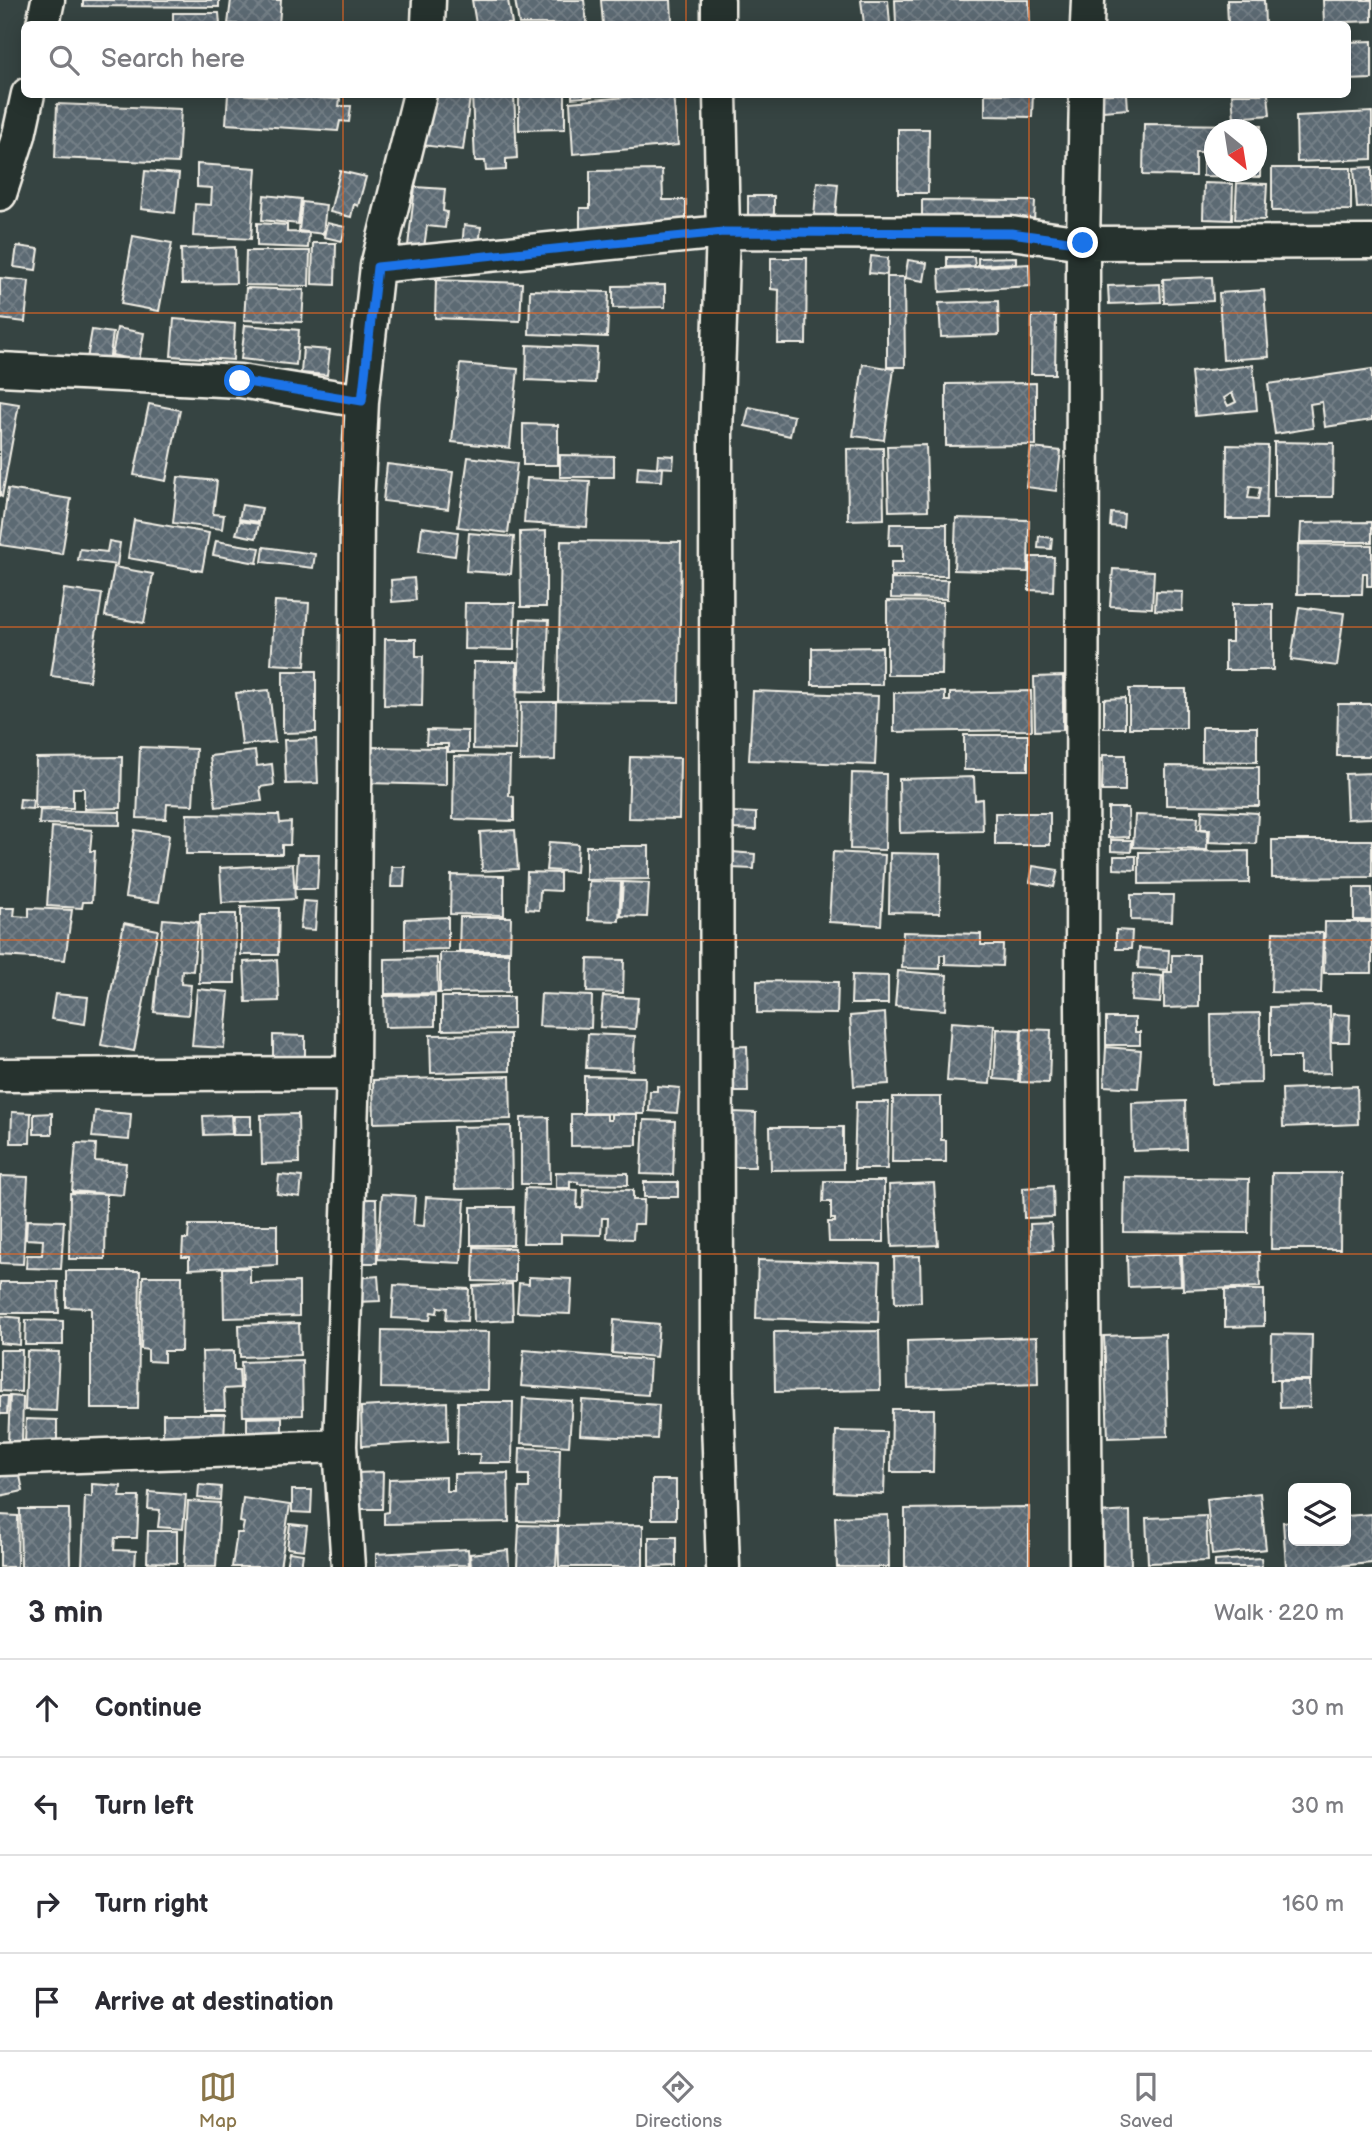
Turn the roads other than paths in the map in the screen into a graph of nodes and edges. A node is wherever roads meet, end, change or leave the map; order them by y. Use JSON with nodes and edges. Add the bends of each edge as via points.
{"nodes":[{"id":1,"x":48,"y":0,"type":"edge"},
{"id":2,"x":429,"y":0,"type":"edge"},
{"id":3,"x":718,"y":0,"type":"edge"},
{"id":4,"x":1088,"y":0,"type":"edge"},
{"id":5,"x":44,"y":21,"type":"edge"},
{"id":6,"x":428,"y":21,"type":"edge"},
{"id":7,"x":718,"y":21,"type":"edge"},
{"id":8,"x":1087,"y":21,"type":"edge"},
{"id":9,"x":27,"y":98,"type":"edge"},
{"id":10,"x":420,"y":98,"type":"edge"},
{"id":11,"x":720,"y":98,"type":"edge"},
{"id":12,"x":1086,"y":98,"type":"edge"},
{"id":13,"x":0,"y":194,"type":"edge"},
{"id":14,"x":723,"y":232,"type":"junction"},
{"id":15,"x":1372,"y":242,"type":"edge"},
{"id":16,"x":1083,"y":243,"type":"junction"},
{"id":17,"x":377,"y":267,"type":"junction"},
{"id":18,"x":0,"y":369,"type":"edge"},
{"id":19,"x":362,"y":401,"type":"junction"},
{"id":20,"x":353,"y":1073,"type":"junction"},
{"id":21,"x":0,"y":1075,"type":"edge"},
{"id":22,"x":340,"y":1446,"type":"junction"},
{"id":23,"x":0,"y":1459,"type":"edge"},
{"id":24,"x":348,"y":1567,"type":"edge"},
{"id":25,"x":723,"y":1567,"type":"edge"},
{"id":26,"x":1086,"y":1567,"type":"edge"}],
"edges":[{"from":1,"to":5,"type":"street"},
{"from":2,"to":6,"type":"street"},
{"from":3,"to":7,"type":"street"},
{"from":4,"to":8,"type":"street"},
{"from":9,"to":13,"type":"street"},
{"from":10,"to":17,"type":"street"},
{"from":11,"to":14,"type":"street"},
{"from":12,"to":16,"type":"street"},
{"from":14,"to":16,"type":"street","via":[[1011,233]]},
{"from":14,"to":17,"type":"street"},
{"from":14,"to":25,"type":"street","via":[[716,559],[717,1391]]},
{"from":15,"to":16,"type":"street"},
{"from":16,"to":26,"type":"street"},
{"from":17,"to":19,"type":"street"},
{"from":18,"to":19,"type":"street","via":[[240,381]]},
{"from":19,"to":20,"type":"street","via":[[356,507]]},
{"from":20,"to":21,"type":"street"},
{"from":20,"to":22,"type":"street"},
{"from":22,"to":23,"type":"street"},
{"from":22,"to":24,"type":"street"}]}
